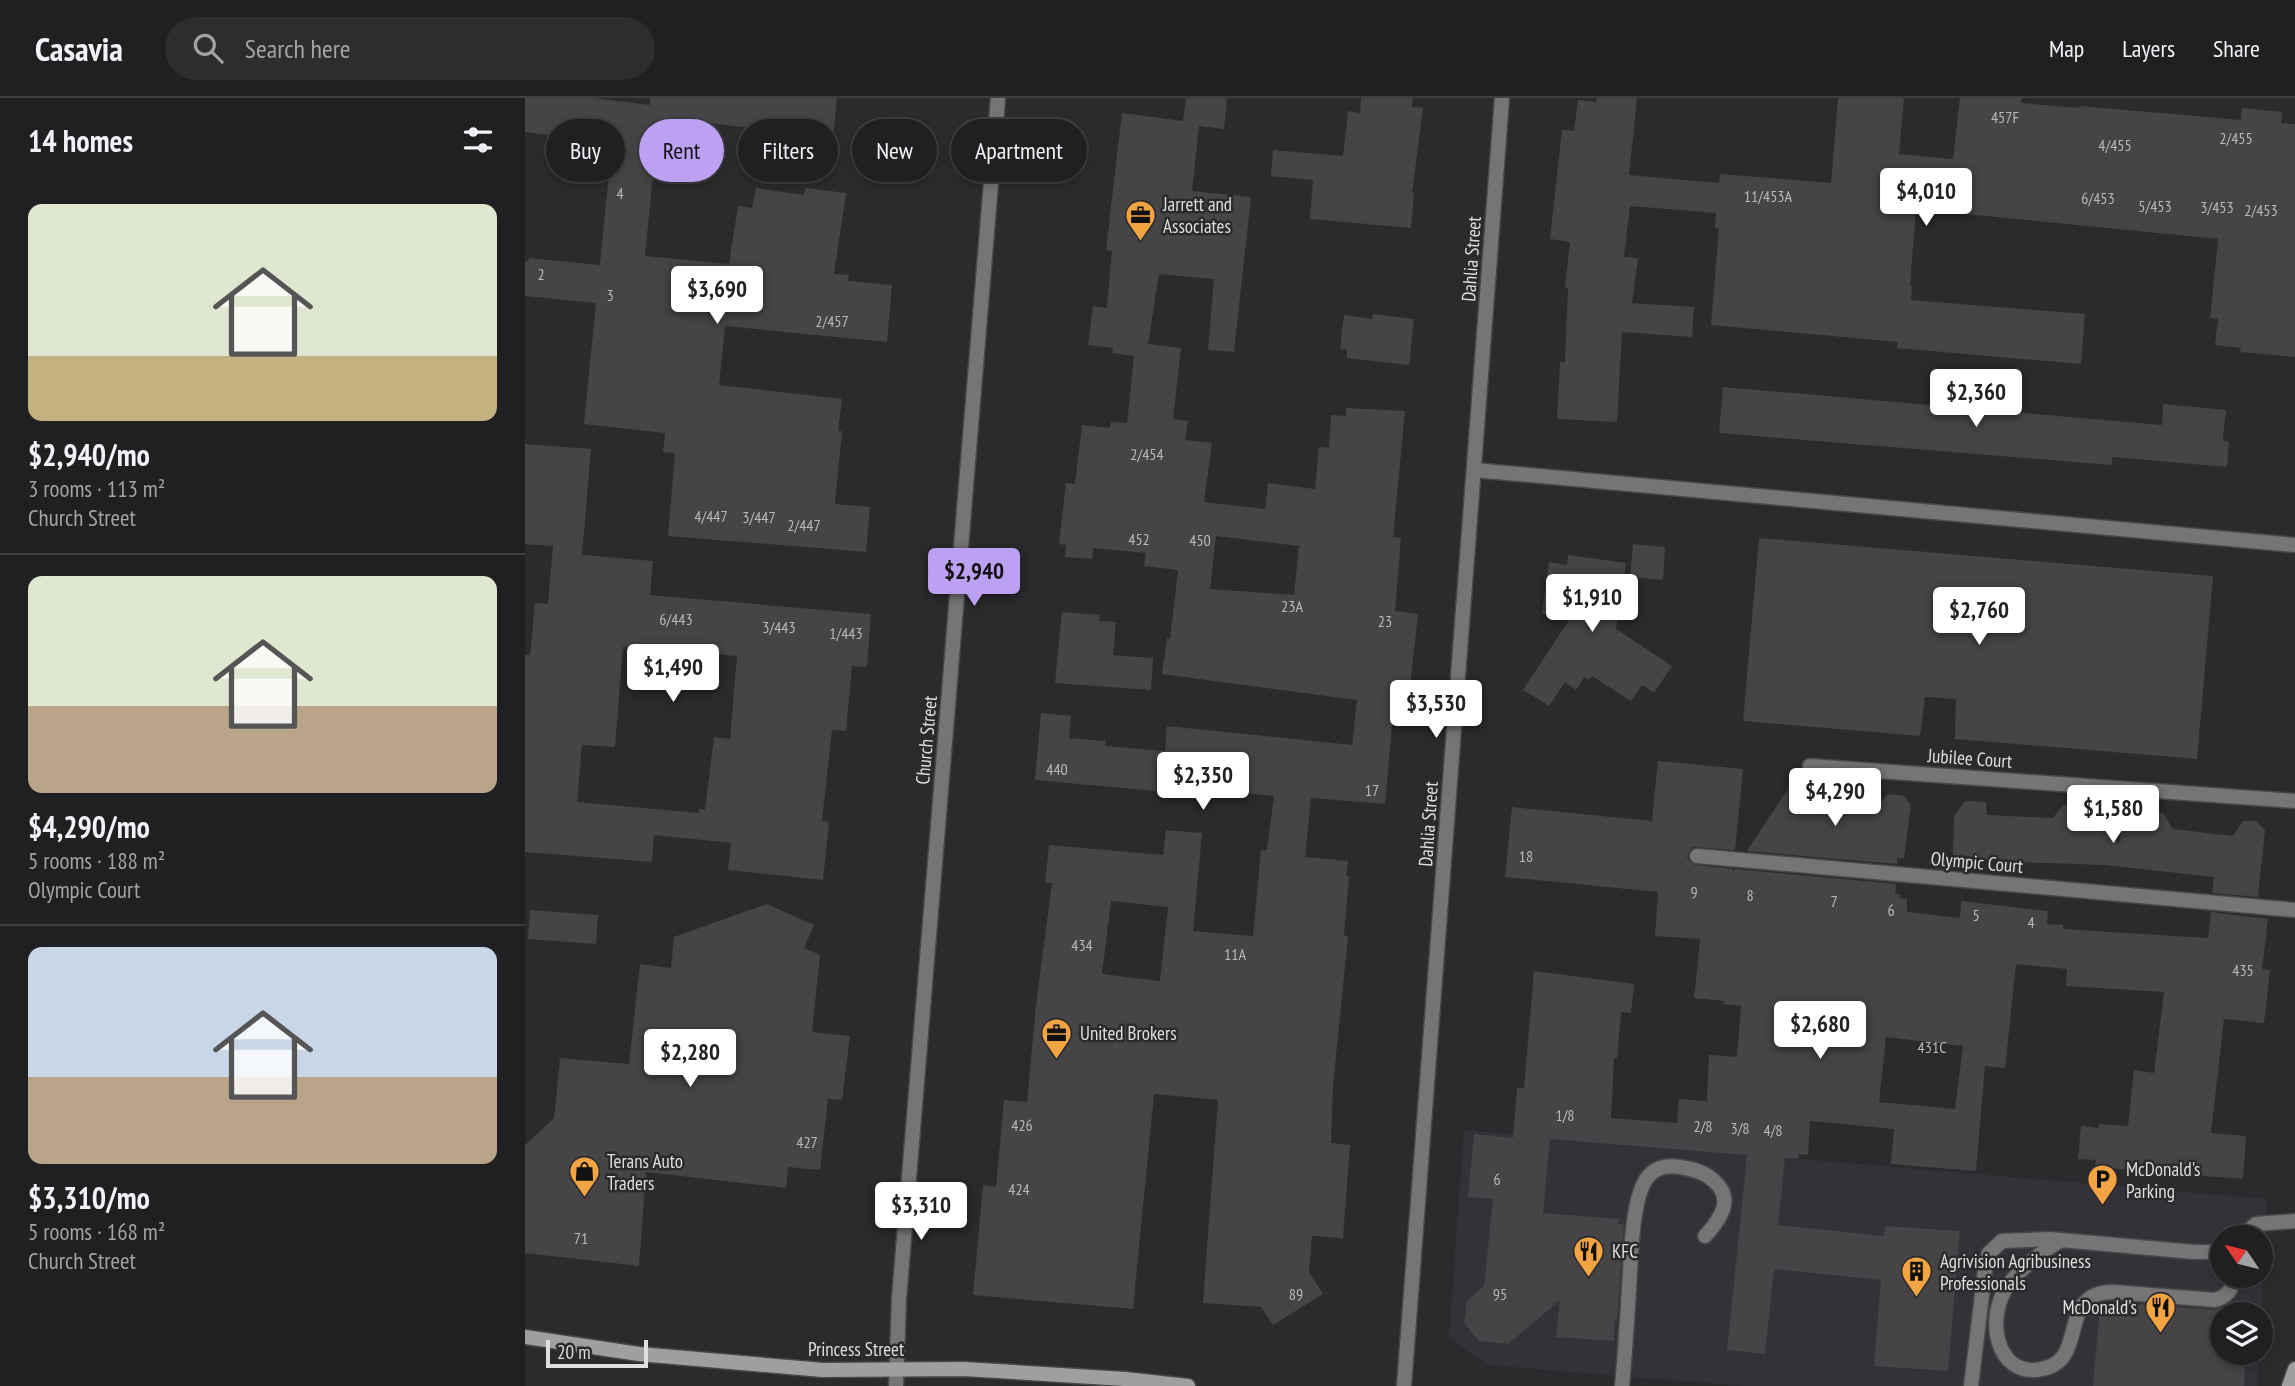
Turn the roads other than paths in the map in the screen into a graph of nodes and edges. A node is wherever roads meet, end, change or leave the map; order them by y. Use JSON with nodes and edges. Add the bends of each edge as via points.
{"nodes":[{"id":1,"x":998,"y":98,"type":"edge"},
{"id":2,"x":1502,"y":98,"type":"edge"},
{"id":3,"x":1474,"y":470,"type":"junction"},
{"id":4,"x":2295,"y":545,"type":"edge"},
{"id":5,"x":1810,"y":766,"type":"dead end"},
{"id":6,"x":2295,"y":801,"type":"edge"},
{"id":7,"x":1697,"y":856,"type":"dead end"},
{"id":8,"x":2295,"y":910,"type":"edge"},
{"id":9,"x":2295,"y":1221,"type":"edge"},
{"id":10,"x":2255,"y":1225,"type":"edge"},
{"id":11,"x":1705,"y":1236,"type":"dead end"},
{"id":12,"x":2061,"y":1240,"type":"junction"},
{"id":13,"x":2210,"y":1252,"type":"edge"},
{"id":14,"x":2230,"y":1288,"type":"edge"},
{"id":15,"x":525,"y":1337,"type":"edge"},
{"id":16,"x":896,"y":1368,"type":"junction"},
{"id":17,"x":2295,"y":1369,"type":"edge"},
{"id":18,"x":896,"y":1386,"type":"edge"},
{"id":19,"x":1188,"y":1386,"type":"edge"},
{"id":20,"x":1404,"y":1386,"type":"edge"},
{"id":21,"x":1622,"y":1386,"type":"edge"},
{"id":22,"x":1971,"y":1386,"type":"edge"},
{"id":23,"x":2290,"y":1386,"type":"edge"}],
"edges":[{"from":1,"to":16,"type":"street","name":"Church Street"},
{"from":2,"to":3,"type":"street","name":"Dahlia Street"},
{"from":3,"to":4,"type":"street"},
{"from":3,"to":20,"type":"street","name":"Dahlia Street"},
{"from":5,"to":6,"type":"street","name":"Jubilee Court"},
{"from":7,"to":8,"type":"street","name":"Olympic Court"},
{"from":9,"to":10,"type":"street"},
{"from":11,"to":21,"type":"street","via":[[1724,1213],[1725,1198],[1718,1184],[1692,1169],[1662,1166],[1653,1172],[1636,1209]]},
{"from":12,"to":13,"type":"street"},
{"from":12,"to":14,"type":"street","via":[[2019,1274],[2000,1299],[1997,1335],[2008,1361],[2032,1369],[2049,1367],[2061,1359],[2078,1312],[2098,1293],[2214,1300]]},
{"from":12,"to":22,"type":"street","via":[[2002,1241],[1989,1253]]},
{"from":15,"to":16,"type":"main road","name":"Princess Street","via":[[639,1354],[810,1369]]},
{"from":16,"to":18,"type":"street","name":"Church Street"},
{"from":16,"to":19,"type":"main road","name":"Princess Street","via":[[964,1368]]},
{"from":17,"to":23,"type":"main road"}]}
